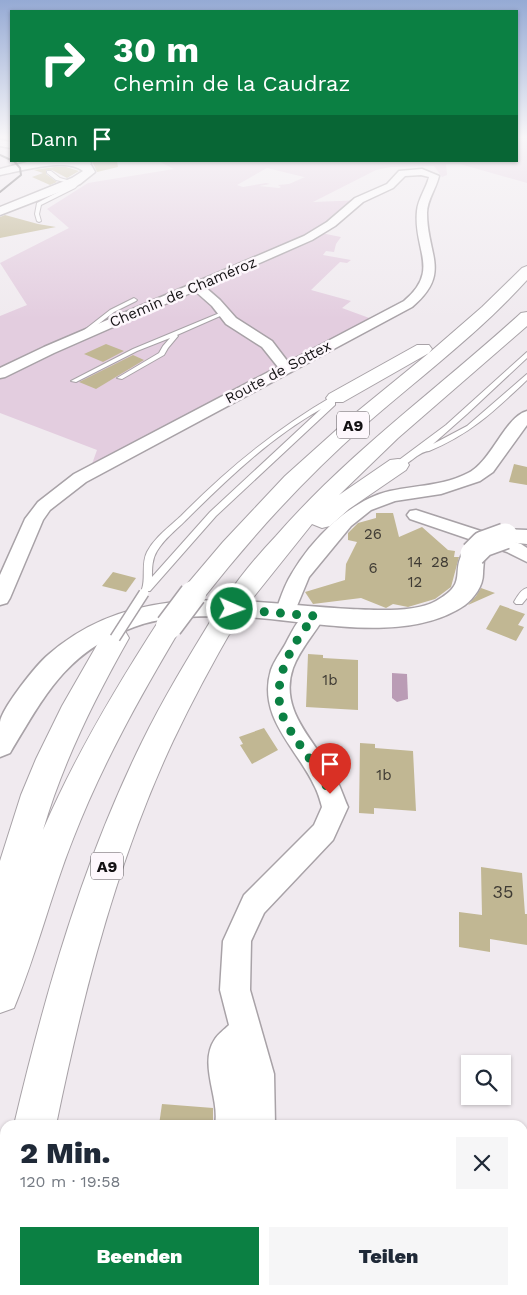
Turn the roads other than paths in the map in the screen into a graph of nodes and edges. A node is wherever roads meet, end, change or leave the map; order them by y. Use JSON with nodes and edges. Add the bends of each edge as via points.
{"nodes":[{"id":1,"x":35,"y":197,"type":"edge"},
{"id":2,"x":52,"y":197,"type":"edge"},
{"id":3,"x":364,"y":197,"type":"edge"},
{"id":4,"x":425,"y":197,"type":"edge"},
{"id":5,"x":358,"y":200,"type":"joint"},
{"id":6,"x":0,"y":211,"type":"edge"},
{"id":7,"x":39,"y":222,"type":"dead end"},
{"id":8,"x":527,"y":271,"type":"edge"},
{"id":9,"x":196,"y":286,"type":"junction"},
{"id":10,"x":134,"y":300,"type":"dead end"},
{"id":11,"x":224,"y":313,"type":"junction"},
{"id":12,"x":481,"y":317,"type":"junction"},
{"id":13,"x":527,"y":317,"type":"edge"},
{"id":14,"x":177,"y":333,"type":"junction"},
{"id":15,"x":76,"y":339,"type":"junction"},
{"id":16,"x":527,"y":354,"type":"edge"},
{"id":17,"x":286,"y":368,"type":"junction"},
{"id":18,"x":0,"y":374,"type":"edge"},
{"id":19,"x":527,"y":376,"type":"edge"},
{"id":20,"x":120,"y":378,"type":"dead end"},
{"id":21,"x":74,"y":381,"type":"dead end"},
{"id":22,"x":336,"y":398,"type":"junction"},
{"id":23,"x":527,"y":416,"type":"edge"},
{"id":24,"x":420,"y":451,"type":"junction"},
{"id":25,"x":398,"y":465,"type":"joint"},
{"id":26,"x":416,"y":516,"type":"dead end"},
{"id":27,"x":452,"y":528,"type":"junction"},
{"id":28,"x":520,"y":546,"type":"edge"},
{"id":29,"x":469,"y":549,"type":"junction"},
{"id":30,"x":146,"y":590,"type":"junction"},
{"id":31,"x":527,"y":591,"type":"edge"},
{"id":32,"x":0,"y":598,"type":"edge"},
{"id":33,"x":519,"y":602,"type":"dead end"},
{"id":34,"x":239,"y":604,"type":"junction"},
{"id":35,"x":285,"y":613,"type":"junction"},
{"id":36,"x":315,"y":616,"type":"junction"},
{"id":37,"x":115,"y":638,"type":"joint"},
{"id":38,"x":0,"y":746,"type":"edge"},
{"id":39,"x":0,"y":922,"type":"edge"},
{"id":40,"x":0,"y":994,"type":"edge"},
{"id":41,"x":246,"y":1030,"type":"junction"},
{"id":42,"x":36,"y":1120,"type":"edge"},
{"id":43,"x":233,"y":1120,"type":"edge"},
{"id":44,"x":258,"y":1120,"type":"edge"}],
"edges":[{"from":1,"to":6,"type":"street"},
{"from":2,"to":7,"type":"lane","via":[[39,204]]},
{"from":3,"to":5,"type":"street","name":"Route de Sottex"},
{"from":4,"to":17,"type":"street","name":"Route de Sottex","via":[[422,214],[430,273],[427,286],[408,304]]},
{"from":5,"to":9,"type":"street","name":"Chemin de Chaméroz","via":[[316,234]]},
{"from":8,"to":12,"type":"highway","number":"A9"},
{"from":9,"to":11,"type":"street"},
{"from":9,"to":15,"type":"street","name":"Chemin de Chaméroz"},
{"from":10,"to":15,"type":"lane","via":[[112,311]]},
{"from":11,"to":14,"type":"lane"},
{"from":11,"to":17,"type":"street","via":[[267,344]]},
{"from":12,"to":22,"type":"highway"},
{"from":12,"to":40,"type":"highway","number":"A9","bridge":true,"via":[[299,474],[248,526],[170,626],[120,706],[78,789],[27,914]]},
{"from":13,"to":34,"type":"highway","number":"A9","via":[[333,487],[292,530]]},
{"from":14,"to":20,"type":"lane","via":[[162,354]]},
{"from":14,"to":21,"type":"lane"},
{"from":15,"to":18,"type":"street","name":"Chemin de Chaméroz"},
{"from":16,"to":24,"type":"lane"},
{"from":17,"to":32,"type":"street","name":"Route de Sottex","via":[[102,466],[57,495],[34,519]]},
{"from":19,"to":24,"type":"lane","via":[[472,428]]},
{"from":22,"to":30,"type":"lane","via":[[213,514]]},
{"from":22,"to":30,"type":"lane","via":[[269,440],[193,507],[153,550]]},
{"from":23,"to":35,"type":"street","via":[[487,468],[474,477],[441,488],[378,500],[358,512],[323,546],[300,576]]},
{"from":24,"to":25,"type":"lane"},
{"from":25,"to":34,"type":"highway","via":[[342,504]]},
{"from":26,"to":27,"type":"street"},
{"from":27,"to":28,"type":"lane"},
{"from":27,"to":29,"type":"street"},
{"from":28,"to":29,"type":"street","bridge":true,"via":[[482,544]]},
{"from":29,"to":36,"type":"street","via":[[472,571],[468,587],[460,597],[437,611],[388,618]]},
{"from":30,"to":37,"type":"lane","bridge":true},
{"from":31,"to":33,"type":"lane"},
{"from":34,"to":35,"type":"street"},
{"from":34,"to":38,"type":"street","via":[[149,613],[103,631],[63,656],[44,677]]},
{"from":34,"to":42,"type":"highway","number":"A9","via":[[164,726],[113,847],[62,1010]]},
{"from":35,"to":36,"type":"street"},
{"from":36,"to":41,"type":"street","via":[[282,669],[280,706],[287,724],[325,781],[335,807],[324,832],[254,904],[237,941],[235,990]]},
{"from":37,"to":39,"type":"highway","via":[[64,732],[45,775],[31,812]]},
{"from":41,"to":43,"type":"street","via":[[226,1050],[225,1071]]},
{"from":41,"to":44,"type":"street","via":[[258,1074]]}]}
